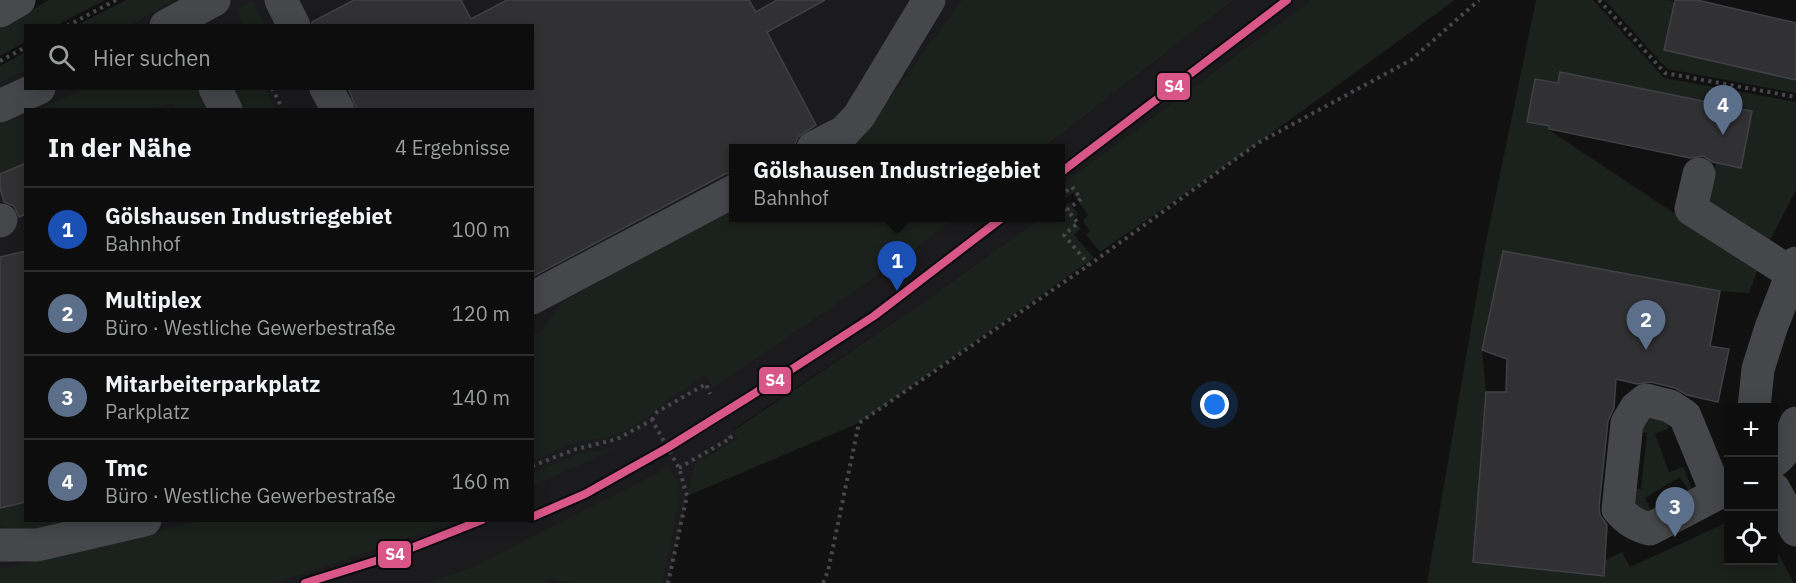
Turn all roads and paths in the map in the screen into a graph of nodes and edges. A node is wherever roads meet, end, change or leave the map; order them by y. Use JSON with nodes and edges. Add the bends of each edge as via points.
{"nodes":[{"id":1,"x":19,"y":0,"type":"edge"},
{"id":2,"x":116,"y":0,"type":"edge"},
{"id":3,"x":214,"y":0,"type":"edge"},
{"id":4,"x":929,"y":0,"type":"edge"},
{"id":5,"x":1479,"y":0,"type":"edge"},
{"id":6,"x":1599,"y":0,"type":"edge"},
{"id":7,"x":0,"y":11,"type":"edge"},
{"id":8,"x":71,"y":24,"type":"edge"},
{"id":9,"x":175,"y":24,"type":"edge"},
{"id":10,"x":24,"y":48,"type":"edge"},
{"id":11,"x":0,"y":61,"type":"edge"},
{"id":12,"x":35,"y":90,"type":"edge"},
{"id":13,"x":216,"y":90,"type":"edge"},
{"id":14,"x":273,"y":90,"type":"edge"},
{"id":15,"x":327,"y":90,"type":"edge"},
{"id":16,"x":1796,"y":97,"type":"edge"},
{"id":17,"x":0,"y":106,"type":"edge"},
{"id":18,"x":225,"y":108,"type":"edge"},
{"id":19,"x":282,"y":108,"type":"edge"},
{"id":20,"x":337,"y":108,"type":"edge"},
{"id":21,"x":820,"y":144,"type":"edge"},
{"id":22,"x":1699,"y":174,"type":"dead end"},
{"id":23,"x":1065,"y":192,"type":"edge"},
{"id":24,"x":729,"y":194,"type":"edge"},
{"id":25,"x":1089,"y":265,"type":"junction"},
{"id":26,"x":1793,"y":268,"type":"edge"},
{"id":27,"x":534,"y":297,"type":"edge"},
{"id":28,"x":710,"y":394,"type":"dead end"},
{"id":29,"x":1755,"y":403,"type":"edge"},
{"id":30,"x":652,"y":420,"type":"junction"},
{"id":31,"x":1796,"y":423,"type":"edge"},
{"id":32,"x":727,"y":432,"type":"dead end"},
{"id":33,"x":1778,"y":458,"type":"edge"},
{"id":34,"x":534,"y":465,"type":"edge"},
{"id":35,"x":679,"y":468,"type":"junction"},
{"id":36,"x":1778,"y":498,"type":"edge"},
{"id":37,"x":136,"y":522,"type":"edge"},
{"id":38,"x":1796,"y":530,"type":"edge"},
{"id":39,"x":0,"y":545,"type":"edge"},
{"id":40,"x":668,"y":583,"type":"edge"},
{"id":41,"x":823,"y":583,"type":"edge"}],
"edges":[{"from":1,"to":7,"type":"main road"},
{"from":2,"to":8,"type":"path"},
{"from":3,"to":9,"type":"street"},
{"from":4,"to":21,"type":"street","via":[[858,116],[843,132]]},
{"from":5,"to":25,"type":"path","via":[[1411,60],[1258,143]]},
{"from":6,"to":16,"type":"path","via":[[1665,73]]},
{"from":10,"to":11,"type":"path"},
{"from":12,"to":17,"type":"street"},
{"from":13,"to":18,"type":"street"},
{"from":14,"to":19,"type":"path"},
{"from":15,"to":20,"type":"street"},
{"from":22,"to":26,"type":"street","via":[[1691,208]]},
{"from":23,"to":25,"type":"path","via":[[1072,187],[1081,198],[1068,210],[1078,223],[1064,235]]},
{"from":24,"to":27,"type":"street"},
{"from":25,"to":41,"type":"path","via":[[859,423]]},
{"from":26,"to":29,"type":"street","via":[[1758,369]]},
{"from":28,"to":30,"type":"path","via":[[706,384],[657,412]]},
{"from":30,"to":34,"type":"path","via":[[617,439]]},
{"from":30,"to":35,"type":"path"},
{"from":31,"to":33,"type":"street"},
{"from":32,"to":35,"type":"path","via":[[731,438]]},
{"from":35,"to":40,"type":"path","via":[[687,496]]},
{"from":36,"to":38,"type":"street"},
{"from":37,"to":39,"type":"street","via":[[37,545]]}]}
